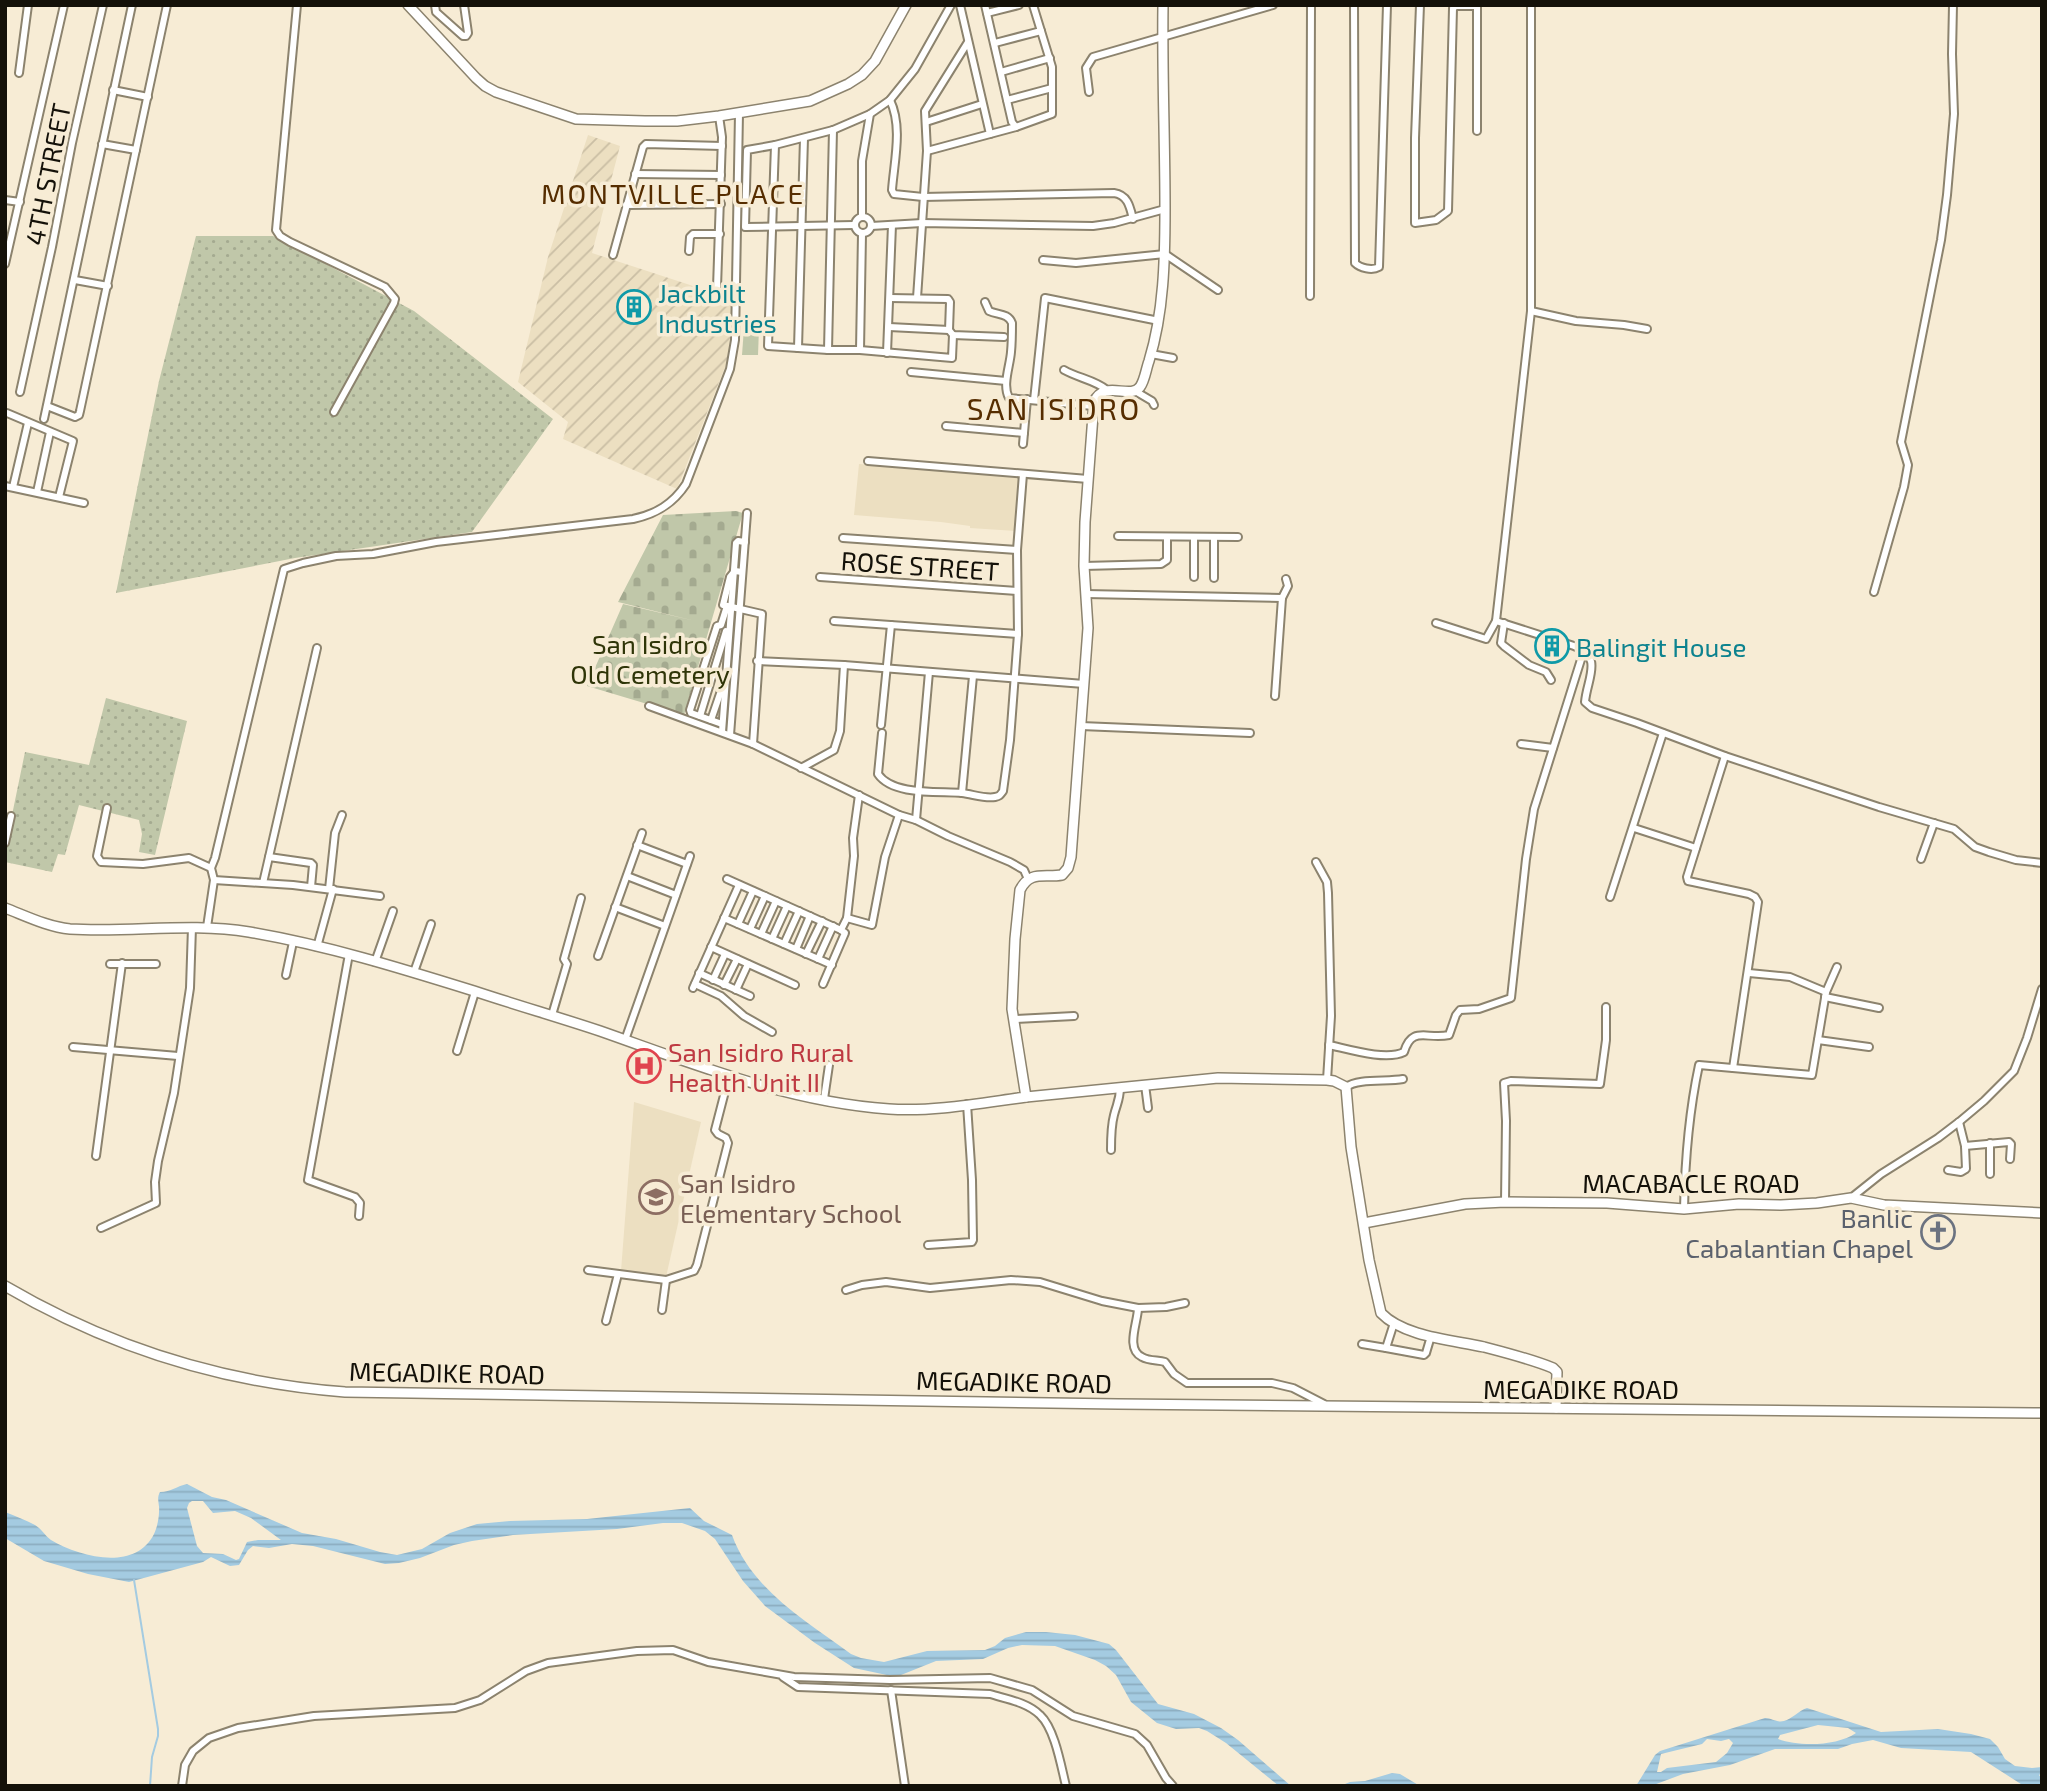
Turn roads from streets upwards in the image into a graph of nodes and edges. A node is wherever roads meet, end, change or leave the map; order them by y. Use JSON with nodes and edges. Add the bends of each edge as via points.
{"nodes":[{"id":1,"x":28,"y":5,"type":"edge"},
{"id":2,"x":64,"y":5,"type":"edge"},
{"id":3,"x":103,"y":5,"type":"edge"},
{"id":4,"x":132,"y":5,"type":"edge"},
{"id":5,"x":167,"y":5,"type":"edge"},
{"id":6,"x":297,"y":5,"type":"edge"},
{"id":7,"x":408,"y":5,"type":"edge"},
{"id":8,"x":435,"y":5,"type":"edge"},
{"id":9,"x":464,"y":5,"type":"edge"},
{"id":10,"x":906,"y":5,"type":"edge"},
{"id":11,"x":951,"y":5,"type":"edge"},
{"id":12,"x":960,"y":5,"type":"edge"},
{"id":13,"x":985,"y":5,"type":"edge"},
{"id":14,"x":1019,"y":5,"type":"edge"},
{"id":15,"x":1033,"y":5,"type":"edge"},
{"id":16,"x":1163,"y":5,"type":"edge"},
{"id":17,"x":1273,"y":5,"type":"edge"},
{"id":18,"x":1311,"y":5,"type":"edge"},
{"id":19,"x":1354,"y":5,"type":"edge"},
{"id":20,"x":1387,"y":5,"type":"edge"},
{"id":21,"x":1420,"y":5,"type":"edge"},
{"id":22,"x":1465,"y":5,"type":"edge"},
{"id":23,"x":1531,"y":5,"type":"edge"},
{"id":24,"x":1953,"y":5,"type":"edge"},
{"id":25,"x":987,"y":13,"type":"junction"},
{"id":26,"x":1041,"y":31,"type":"junction"},
{"id":27,"x":1163,"y":38,"type":"junction"},
{"id":28,"x":968,"y":43,"type":"junction"},
{"id":29,"x":995,"y":43,"type":"junction"},
{"id":30,"x":1049,"y":58,"type":"junction"},
{"id":31,"x":1001,"y":72,"type":"junction"},
{"id":32,"x":19,"y":73,"type":"dead end"},
{"id":33,"x":1052,"y":88,"type":"junction"},
{"id":34,"x":113,"y":90,"type":"junction"},
{"id":35,"x":1089,"y":92,"type":"dead end"},
{"id":36,"x":148,"y":97,"type":"junction"},
{"id":37,"x":890,"y":100,"type":"junction"},
{"id":38,"x":1007,"y":100,"type":"junction"},
{"id":39,"x":982,"y":104,"type":"junction"},
{"id":40,"x":739,"y":113,"type":"junction"},
{"id":41,"x":870,"y":114,"type":"junction"},
{"id":42,"x":719,"y":117,"type":"junction"},
{"id":43,"x":926,"y":122,"type":"junction"},
{"id":44,"x":1016,"y":127,"type":"junction"},
{"id":45,"x":833,"y":130,"type":"junction"},
{"id":46,"x":1477,"y":131,"type":"dead end"},
{"id":47,"x":990,"y":134,"type":"junction"},
{"id":48,"x":804,"y":138,"type":"junction"},
{"id":49,"x":102,"y":144,"type":"junction"},
{"id":50,"x":775,"y":145,"type":"junction"},
{"id":51,"x":722,"y":146,"type":"junction"},
{"id":52,"x":136,"y":150,"type":"junction"},
{"id":53,"x":927,"y":151,"type":"junction"},
{"id":54,"x":635,"y":174,"type":"junction"},
{"id":55,"x":721,"y":175,"type":"junction"},
{"id":56,"x":923,"y":197,"type":"junction"},
{"id":57,"x":5,"y":200,"type":"edge"},
{"id":58,"x":20,"y":202,"type":"junction"},
{"id":59,"x":721,"y":204,"type":"junction"},
{"id":60,"x":626,"y":205,"type":"junction"},
{"id":61,"x":1165,"y":209,"type":"junction"},
{"id":62,"x":862,"y":217,"type":"junction"},
{"id":63,"x":1133,"y":219,"type":"junction"},
{"id":64,"x":922,"y":223,"type":"junction"},
{"id":65,"x":854,"y":225,"type":"junction"},
{"id":66,"x":892,"y":225,"type":"junction"},
{"id":67,"x":831,"y":226,"type":"junction"},
{"id":68,"x":871,"y":226,"type":"junction"},
{"id":69,"x":801,"y":227,"type":"junction"},
{"id":70,"x":773,"y":228,"type":"junction"},
{"id":71,"x":720,"y":234,"type":"junction"},
{"id":72,"x":862,"y":234,"type":"junction"},
{"id":73,"x":689,"y":251,"type":"dead end"},
{"id":74,"x":1165,"y":254,"type":"junction"},
{"id":75,"x":613,"y":255,"type":"dead end"},
{"id":76,"x":1043,"y":260,"type":"dead end"},
{"id":77,"x":5,"y":264,"type":"edge"},
{"id":78,"x":75,"y":280,"type":"junction"},
{"id":79,"x":108,"y":286,"type":"junction"},
{"id":80,"x":717,"y":288,"type":"dead end"},
{"id":81,"x":1218,"y":290,"type":"dead end"},
{"id":82,"x":1310,"y":296,"type":"dead end"},
{"id":83,"x":890,"y":298,"type":"junction"},
{"id":84,"x":917,"y":298,"type":"junction"},
{"id":85,"x":985,"y":302,"type":"dead end"},
{"id":86,"x":1531,"y":311,"type":"junction"},
{"id":87,"x":1159,"y":321,"type":"junction"},
{"id":88,"x":889,"y":327,"type":"junction"},
{"id":89,"x":1647,"y":329,"type":"dead end"},
{"id":90,"x":951,"y":333,"type":"junction"},
{"id":91,"x":1004,"y":337,"type":"dead end"},
{"id":92,"x":798,"y":348,"type":"junction"},
{"id":93,"x":860,"y":350,"type":"junction"},
{"id":94,"x":828,"y":351,"type":"junction"},
{"id":95,"x":887,"y":353,"type":"junction"},
{"id":96,"x":1151,"y":355,"type":"junction"},
{"id":97,"x":1173,"y":358,"type":"dead end"},
{"id":98,"x":1064,"y":370,"type":"dead end"},
{"id":99,"x":911,"y":372,"type":"dead end"},
{"id":100,"x":1006,"y":381,"type":"junction"},
{"id":101,"x":1107,"y":390,"type":"junction"},
{"id":102,"x":1135,"y":391,"type":"junction"},
{"id":103,"x":20,"y":392,"type":"dead end"},
{"id":104,"x":1031,"y":399,"type":"junction"},
{"id":105,"x":1154,"y":405,"type":"dead end"},
{"id":106,"x":47,"y":406,"type":"junction"},
{"id":107,"x":1093,"y":406,"type":"junction"},
{"id":108,"x":334,"y":412,"type":"dead end"},
{"id":109,"x":6,"y":414,"type":"edge"},
{"id":110,"x":44,"y":419,"type":"dead end"},
{"id":111,"x":28,"y":423,"type":"junction"},
{"id":112,"x":946,"y":426,"type":"dead end"},
{"id":113,"x":50,"y":432,"type":"junction"},
{"id":114,"x":1024,"y":433,"type":"junction"},
{"id":115,"x":1023,"y":444,"type":"dead end"},
{"id":116,"x":868,"y":461,"type":"dead end"},
{"id":117,"x":1023,"y":474,"type":"junction"},
{"id":118,"x":1088,"y":479,"type":"junction"},
{"id":119,"x":5,"y":485,"type":"edge"},
{"id":120,"x":13,"y":487,"type":"junction"},
{"id":121,"x":37,"y":492,"type":"junction"},
{"id":122,"x":59,"y":497,"type":"junction"},
{"id":123,"x":84,"y":503,"type":"dead end"},
{"id":124,"x":747,"y":513,"type":"dead end"},
{"id":125,"x":1118,"y":536,"type":"dead end"},
{"id":126,"x":1167,"y":537,"type":"junction"},
{"id":127,"x":1194,"y":537,"type":"junction"},
{"id":128,"x":1214,"y":537,"type":"junction"},
{"id":129,"x":1238,"y":537,"type":"dead end"},
{"id":130,"x":843,"y":538,"type":"dead end"},
{"id":131,"x":1017,"y":550,"type":"junction"},
{"id":132,"x":1084,"y":566,"type":"junction"},
{"id":133,"x":738,"y":572,"type":"junction"},
{"id":134,"x":1194,"y":577,"type":"dead end"},
{"id":135,"x":820,"y":578,"type":"dead end"},
{"id":136,"x":1214,"y":578,"type":"dead end"},
{"id":137,"x":1286,"y":579,"type":"dead end"},
{"id":138,"x":1017,"y":591,"type":"junction"},
{"id":139,"x":1874,"y":592,"type":"dead end"},
{"id":140,"x":1086,"y":594,"type":"junction"},
{"id":141,"x":1282,"y":598,"type":"junction"},
{"id":142,"x":733,"y":607,"type":"junction"},
{"id":143,"x":834,"y":621,"type":"dead end"},
{"id":144,"x":1496,"y":621,"type":"junction"},
{"id":145,"x":1436,"y":623,"type":"dead end"},
{"id":146,"x":1504,"y":624,"type":"junction"},
{"id":147,"x":891,"y":625,"type":"junction"},
{"id":148,"x":1017,"y":634,"type":"junction"},
{"id":149,"x":710,"y":646,"type":"junction"},
{"id":150,"x":737,"y":646,"type":"junction"},
{"id":151,"x":725,"y":647,"type":"junction"},
{"id":152,"x":317,"y":648,"type":"dead end"},
{"id":153,"x":1584,"y":650,"type":"junction"},
{"id":154,"x":705,"y":661,"type":"junction"},
{"id":155,"x":757,"y":661,"type":"junction"},
{"id":156,"x":717,"y":665,"type":"junction"},
{"id":157,"x":844,"y":665,"type":"junction"},
{"id":158,"x":726,"y":669,"type":"junction"},
{"id":159,"x":886,"y":669,"type":"junction"},
{"id":160,"x":929,"y":672,"type":"junction"},
{"id":161,"x":973,"y":676,"type":"junction"},
{"id":162,"x":728,"y":678,"type":"junction"},
{"id":163,"x":1014,"y":679,"type":"junction"},
{"id":164,"x":1550,"y":680,"type":"dead end"},
{"id":165,"x":1084,"y":684,"type":"junction"},
{"id":166,"x":1275,"y":696,"type":"dead end"},
{"id":167,"x":649,"y":706,"type":"dead end"},
{"id":168,"x":723,"y":710,"type":"junction"},
{"id":169,"x":732,"y":711,"type":"junction"},
{"id":170,"x":700,"y":716,"type":"junction"},
{"id":171,"x":711,"y":720,"type":"junction"},
{"id":172,"x":1082,"y":726,"type":"junction"},
{"id":173,"x":722,"y":728,"type":"junction"},
{"id":174,"x":1250,"y":733,"type":"dead end"},
{"id":175,"x":1663,"y":733,"type":"junction"},
{"id":176,"x":730,"y":735,"type":"junction"},
{"id":177,"x":753,"y":744,"type":"junction"},
{"id":178,"x":1521,"y":744,"type":"dead end"},
{"id":179,"x":1553,"y":748,"type":"junction"},
{"id":180,"x":1725,"y":756,"type":"junction"},
{"id":181,"x":801,"y":768,"type":"junction"},
{"id":182,"x":920,"y":792,"type":"junction"},
{"id":183,"x":962,"y":793,"type":"junction"},
{"id":184,"x":859,"y":795,"type":"junction"},
{"id":185,"x":107,"y":808,"type":"dead end"},
{"id":186,"x":899,"y":815,"type":"junction"},
{"id":187,"x":11,"y":816,"type":"dead end"},
{"id":188,"x":342,"y":816,"type":"dead end"},
{"id":189,"x":916,"y":820,"type":"junction"},
{"id":190,"x":1934,"y":823,"type":"junction"},
{"id":191,"x":1634,"y":828,"type":"junction"},
{"id":192,"x":642,"y":833,"type":"dead end"},
{"id":193,"x":5,"y":843,"type":"edge"},
{"id":194,"x":637,"y":845,"type":"junction"},
{"id":195,"x":1696,"y":848,"type":"junction"},
{"id":196,"x":690,"y":856,"type":"dead end"},
{"id":197,"x":268,"y":857,"type":"junction"},
{"id":198,"x":1922,"y":859,"type":"dead end"},
{"id":199,"x":1316,"y":862,"type":"dead end"},
{"id":200,"x":2042,"y":863,"type":"edge"},
{"id":201,"x":687,"y":864,"type":"junction"},
{"id":202,"x":211,"y":868,"type":"junction"},
{"id":203,"x":627,"y":876,"type":"junction"},
{"id":204,"x":1028,"y":878,"type":"junction"},
{"id":205,"x":727,"y":879,"type":"dead end"},
{"id":206,"x":214,"y":880,"type":"junction"},
{"id":207,"x":263,"y":883,"type":"junction"},
{"id":208,"x":739,"y":885,"type":"junction"},
{"id":209,"x":311,"y":887,"type":"junction"},
{"id":210,"x":331,"y":889,"type":"junction"},
{"id":211,"x":753,"y":891,"type":"junction"},
{"id":212,"x":676,"y":895,"type":"junction"},
{"id":213,"x":380,"y":896,"type":"dead end"},
{"id":214,"x":765,"y":896,"type":"junction"},
{"id":215,"x":1610,"y":897,"type":"dead end"},
{"id":216,"x":581,"y":898,"type":"dead end"},
{"id":217,"x":776,"y":901,"type":"junction"},
{"id":218,"x":787,"y":906,"type":"junction"},
{"id":219,"x":615,"y":907,"type":"junction"},
{"id":220,"x":5,"y":908,"type":"edge"},
{"id":221,"x":393,"y":911,"type":"dead end"},
{"id":222,"x":799,"y":911,"type":"junction"},
{"id":223,"x":810,"y":916,"type":"junction"},
{"id":224,"x":724,"y":918,"type":"junction"},
{"id":225,"x":847,"y":918,"type":"junction"},
{"id":226,"x":822,"y":921,"type":"junction"},
{"id":227,"x":431,"y":924,"type":"dead end"},
{"id":228,"x":738,"y":924,"type":"junction"},
{"id":229,"x":665,"y":926,"type":"junction"},
{"id":230,"x":833,"y":926,"type":"junction"},
{"id":231,"x":191,"y":927,"type":"junction"},
{"id":232,"x":206,"y":927,"type":"junction"},
{"id":233,"x":750,"y":929,"type":"junction"},
{"id":234,"x":842,"y":930,"type":"junction"},
{"id":235,"x":761,"y":934,"type":"junction"},
{"id":236,"x":772,"y":939,"type":"junction"},
{"id":237,"x":293,"y":942,"type":"junction"},
{"id":238,"x":784,"y":944,"type":"junction"},
{"id":239,"x":317,"y":947,"type":"junction"},
{"id":240,"x":711,"y":947,"type":"junction"},
{"id":241,"x":796,"y":949,"type":"junction"},
{"id":242,"x":349,"y":954,"type":"junction"},
{"id":243,"x":725,"y":954,"type":"junction"},
{"id":244,"x":806,"y":954,"type":"junction"},
{"id":245,"x":598,"y":956,"type":"dead end"},
{"id":246,"x":737,"y":959,"type":"junction"},
{"id":247,"x":818,"y":959,"type":"junction"},
{"id":248,"x":375,"y":962,"type":"junction"},
{"id":249,"x":110,"y":964,"type":"dead end"},
{"id":250,"x":122,"y":964,"type":"junction"},
{"id":251,"x":156,"y":964,"type":"dead end"},
{"id":252,"x":748,"y":964,"type":"junction"},
{"id":253,"x":832,"y":965,"type":"junction"},
{"id":254,"x":1837,"y":967,"type":"dead end"},
{"id":255,"x":414,"y":972,"type":"junction"},
{"id":256,"x":1749,"y":972,"type":"junction"},
{"id":257,"x":699,"y":973,"type":"junction"},
{"id":258,"x":286,"y":975,"type":"dead end"},
{"id":259,"x":713,"y":980,"type":"junction"},
{"id":260,"x":823,"y":984,"type":"dead end"},
{"id":261,"x":724,"y":985,"type":"junction"},
{"id":262,"x":795,"y":985,"type":"dead end"},
{"id":263,"x":2042,"y":989,"type":"edge"},
{"id":264,"x":736,"y":990,"type":"junction"},
{"id":265,"x":475,"y":992,"type":"junction"},
{"id":266,"x":1825,"y":994,"type":"junction"},
{"id":267,"x":750,"y":996,"type":"dead end"},
{"id":268,"x":1606,"y":1007,"type":"dead end"},
{"id":269,"x":1879,"y":1007,"type":"dead end"},
{"id":270,"x":552,"y":1014,"type":"junction"},
{"id":271,"x":1074,"y":1016,"type":"dead end"},
{"id":272,"x":1013,"y":1019,"type":"junction"},
{"id":273,"x":772,"y":1032,"type":"dead end"},
{"id":274,"x":625,"y":1040,"type":"junction"},
{"id":275,"x":1818,"y":1040,"type":"junction"},
{"id":276,"x":1329,"y":1045,"type":"junction"},
{"id":277,"x":73,"y":1047,"type":"dead end"},
{"id":278,"x":1869,"y":1047,"type":"dead end"},
{"id":279,"x":109,"y":1050,"type":"junction"},
{"id":280,"x":457,"y":1051,"type":"dead end"},
{"id":281,"x":178,"y":1056,"type":"junction"},
{"id":282,"x":829,"y":1065,"type":"dead end"},
{"id":283,"x":1733,"y":1068,"type":"junction"},
{"id":284,"x":729,"y":1076,"type":"junction"},
{"id":285,"x":819,"y":1078,"type":"dead end"},
{"id":286,"x":1403,"y":1079,"type":"dead end"},
{"id":287,"x":828,"y":1080,"type":"junction"},
{"id":288,"x":1327,"y":1080,"type":"junction"},
{"id":289,"x":1146,"y":1085,"type":"junction"},
{"id":290,"x":1120,"y":1087,"type":"junction"},
{"id":291,"x":1346,"y":1087,"type":"junction"},
{"id":292,"x":1026,"y":1097,"type":"junction"},
{"id":293,"x":824,"y":1100,"type":"junction"},
{"id":294,"x":967,"y":1104,"type":"junction"},
{"id":295,"x":1147,"y":1108,"type":"dead end"},
{"id":296,"x":1959,"y":1122,"type":"junction"},
{"id":297,"x":1990,"y":1143,"type":"junction"},
{"id":298,"x":1965,"y":1146,"type":"junction"},
{"id":299,"x":1111,"y":1150,"type":"dead end"},
{"id":300,"x":96,"y":1156,"type":"dead end"},
{"id":301,"x":2010,"y":1159,"type":"dead end"},
{"id":302,"x":1948,"y":1170,"type":"dead end"},
{"id":303,"x":1990,"y":1174,"type":"dead end"},
{"id":304,"x":1851,"y":1198,"type":"junction"},
{"id":305,"x":1505,"y":1202,"type":"junction"},
{"id":306,"x":1684,"y":1209,"type":"junction"},
{"id":307,"x":2042,"y":1213,"type":"edge"},
{"id":308,"x":359,"y":1216,"type":"dead end"},
{"id":309,"x":1364,"y":1223,"type":"junction"},
{"id":310,"x":101,"y":1228,"type":"dead end"},
{"id":311,"x":928,"y":1245,"type":"dead end"},
{"id":312,"x":588,"y":1270,"type":"dead end"},
{"id":313,"x":618,"y":1274,"type":"junction"},
{"id":314,"x":666,"y":1280,"type":"junction"},
{"id":315,"x":5,"y":1286,"type":"edge"},
{"id":316,"x":846,"y":1290,"type":"dead end"},
{"id":317,"x":1185,"y":1303,"type":"dead end"},
{"id":318,"x":1138,"y":1308,"type":"junction"},
{"id":319,"x":662,"y":1310,"type":"dead end"},
{"id":320,"x":606,"y":1321,"type":"dead end"},
{"id":321,"x":1394,"y":1323,"type":"junction"},
{"id":322,"x":1431,"y":1336,"type":"junction"},
{"id":323,"x":1362,"y":1344,"type":"dead end"},
{"id":324,"x":1386,"y":1348,"type":"junction"},
{"id":325,"x":1325,"y":1405,"type":"junction"},
{"id":326,"x":1556,"y":1408,"type":"junction"},
{"id":327,"x":2042,"y":1413,"type":"edge"},
{"id":328,"x":779,"y":1675,"type":"junction"},
{"id":329,"x":891,"y":1690,"type":"junction"},
{"id":330,"x":182,"y":1786,"type":"edge"},
{"id":331,"x":905,"y":1786,"type":"edge"},
{"id":332,"x":1066,"y":1786,"type":"edge"},
{"id":333,"x":1173,"y":1786,"type":"edge"}],
"edges":[{"from":1,"to":32,"type":"street"},
{"from":2,"to":58,"type":"street"},
{"from":3,"to":103,"type":"street","name":"4TH STREET"},
{"from":4,"to":34,"type":"street"},
{"from":5,"to":36,"type":"street"},
{"from":6,"to":108,"type":"street","via":[[276,230],[284,239],[385,287],[394,299]]},
{"from":7,"to":42,"type":"street","via":[[476,78],[496,92],[576,119]]},
{"from":8,"to":9,"type":"street","via":[[439,15],[466,36]]},
{"from":10,"to":40,"type":"street","via":[[875,61],[862,75],[810,101]]},
{"from":11,"to":37,"type":"street","via":[[915,69]]},
{"from":12,"to":28,"type":"street"},
{"from":13,"to":25,"type":"street"},
{"from":14,"to":25,"type":"street"},
{"from":15,"to":26,"type":"street"},
{"from":16,"to":27,"type":"street"},
{"from":17,"to":27,"type":"street"},
{"from":18,"to":82,"type":"street"},
{"from":19,"to":20,"type":"street","via":[[1355,263],[1370,269],[1379,267]]},
{"from":21,"to":22,"type":"street","via":[[1417,224],[1436,220],[1448,211],[1453,8]]},
{"from":22,"to":46,"type":"street","via":[[1477,6]]},
{"from":23,"to":86,"type":"street"},
{"from":24,"to":139,"type":"street","via":[[1954,114],[1941,240],[1901,442],[1908,466]]},
{"from":25,"to":29,"type":"street"},
{"from":26,"to":29,"type":"street"},
{"from":26,"to":30,"type":"street"},
{"from":27,"to":35,"type":"street","via":[[1093,57],[1086,68]]},
{"from":27,"to":61,"type":"street"},
{"from":28,"to":39,"type":"street"},
{"from":28,"to":43,"type":"street","via":[[927,106]]},
{"from":29,"to":31,"type":"street"},
{"from":30,"to":31,"type":"street"},
{"from":30,"to":33,"type":"street"},
{"from":31,"to":38,"type":"street"},
{"from":33,"to":38,"type":"street"},
{"from":33,"to":44,"type":"street","via":[[1052,114]]},
{"from":34,"to":36,"type":"street"},
{"from":34,"to":49,"type":"street"},
{"from":36,"to":52,"type":"street"},
{"from":37,"to":41,"type":"street"},
{"from":37,"to":56,"type":"street","via":[[897,136],[892,190]]},
{"from":38,"to":44,"type":"street"},
{"from":39,"to":43,"type":"street"},
{"from":39,"to":47,"type":"street"},
{"from":40,"to":42,"type":"street"},
{"from":40,"to":202,"type":"street","via":[[735,340],[730,369],[686,484],[659,512],[633,519],[436,542],[284,569]]},
{"from":41,"to":45,"type":"street"},
{"from":41,"to":62,"type":"street","via":[[862,161]]},
{"from":42,"to":51,"type":"street"},
{"from":43,"to":53,"type":"street"},
{"from":44,"to":47,"type":"street"},
{"from":45,"to":48,"type":"street"},
{"from":45,"to":67,"type":"street"},
{"from":47,"to":53,"type":"street"},
{"from":48,"to":50,"type":"street"},
{"from":48,"to":69,"type":"street"},
{"from":49,"to":52,"type":"street"},
{"from":49,"to":78,"type":"street"},
{"from":50,"to":70,"type":"street"},
{"from":50,"to":70,"type":"street","via":[[747,150],[745,228]]},
{"from":51,"to":54,"type":"street","via":[[646,144]]},
{"from":51,"to":55,"type":"street"},
{"from":52,"to":79,"type":"street"},
{"from":53,"to":56,"type":"street"},
{"from":54,"to":55,"type":"street"},
{"from":54,"to":60,"type":"street"},
{"from":55,"to":59,"type":"street"},
{"from":56,"to":63,"type":"street","via":[[1114,193],[1125,197]]},
{"from":56,"to":64,"type":"street"},
{"from":57,"to":58,"type":"street"},
{"from":58,"to":77,"type":"street"},
{"from":59,"to":60,"type":"street"},
{"from":59,"to":71,"type":"street"},
{"from":60,"to":75,"type":"street"},
{"from":61,"to":63,"type":"street"},
{"from":61,"to":74,"type":"street"},
{"from":62,"to":65,"type":"street"},
{"from":62,"to":68,"type":"street"},
{"from":63,"to":64,"type":"street","via":[[1093,226]]},
{"from":64,"to":66,"type":"street"},
{"from":64,"to":84,"type":"street"},
{"from":65,"to":67,"type":"street"},
{"from":65,"to":72,"type":"street"},
{"from":66,"to":68,"type":"street"},
{"from":66,"to":83,"type":"street"},
{"from":67,"to":69,"type":"street"},
{"from":67,"to":94,"type":"street"},
{"from":68,"to":72,"type":"street"},
{"from":69,"to":70,"type":"street"},
{"from":69,"to":92,"type":"street"},
{"from":70,"to":92,"type":"street","via":[[768,346]]},
{"from":71,"to":73,"type":"street","via":[[693,234]]},
{"from":71,"to":80,"type":"street"},
{"from":72,"to":93,"type":"street"},
{"from":74,"to":76,"type":"street","via":[[1076,263]]},
{"from":74,"to":81,"type":"street"},
{"from":74,"to":87,"type":"street"},
{"from":78,"to":79,"type":"street"},
{"from":78,"to":106,"type":"street"},
{"from":79,"to":106,"type":"street","via":[[80,414],[75,417]]},
{"from":83,"to":84,"type":"street"},
{"from":83,"to":88,"type":"street"},
{"from":84,"to":90,"type":"street","via":[[948,299]]},
{"from":85,"to":100,"type":"street","via":[[989,311],[1005,315],[1012,323]]},
{"from":86,"to":89,"type":"street"},
{"from":86,"to":144,"type":"street"},
{"from":87,"to":96,"type":"street"},
{"from":87,"to":104,"type":"street","via":[[1045,298]]},
{"from":88,"to":90,"type":"street"},
{"from":88,"to":95,"type":"street"},
{"from":90,"to":91,"type":"street"},
{"from":90,"to":95,"type":"street","via":[[952,358]]},
{"from":92,"to":94,"type":"street"},
{"from":93,"to":94,"type":"street"},
{"from":93,"to":95,"type":"street"},
{"from":96,"to":97,"type":"street"},
{"from":96,"to":102,"type":"street"},
{"from":98,"to":101,"type":"street"},
{"from":99,"to":100,"type":"street"},
{"from":100,"to":104,"type":"street","via":[[1009,398]]},
{"from":101,"to":102,"type":"street"},
{"from":101,"to":107,"type":"street","via":[[1095,398]]},
{"from":102,"to":105,"type":"street"},
{"from":104,"to":107,"type":"street"},
{"from":104,"to":114,"type":"street"},
{"from":106,"to":110,"type":"street"},
{"from":107,"to":118,"type":"street"},
{"from":109,"to":111,"type":"street"},
{"from":111,"to":113,"type":"street"},
{"from":111,"to":120,"type":"street"},
{"from":112,"to":114,"type":"street"},
{"from":113,"to":121,"type":"street"},
{"from":113,"to":122,"type":"street","via":[[73,441]]},
{"from":114,"to":115,"type":"street"},
{"from":116,"to":117,"type":"street"},
{"from":117,"to":118,"type":"street"},
{"from":117,"to":131,"type":"street"},
{"from":118,"to":132,"type":"street"},
{"from":119,"to":120,"type":"street"},
{"from":120,"to":121,"type":"street"},
{"from":121,"to":122,"type":"street"},
{"from":122,"to":123,"type":"street"},
{"from":124,"to":133,"type":"street"},
{"from":125,"to":126,"type":"street"},
{"from":126,"to":127,"type":"street"},
{"from":126,"to":132,"type":"street","via":[[1167,560],[1161,564]]},
{"from":127,"to":128,"type":"street"},
{"from":127,"to":134,"type":"street"},
{"from":128,"to":129,"type":"street"},
{"from":128,"to":136,"type":"street"},
{"from":130,"to":131,"type":"street"},
{"from":131,"to":138,"type":"street"},
{"from":132,"to":140,"type":"street"},
{"from":133,"to":142,"type":"street"},
{"from":133,"to":142,"type":"street","via":[[730,577],[723,605]]},
{"from":135,"to":138,"type":"street","name":"ROSE STREET"},
{"from":137,"to":141,"type":"street"},
{"from":138,"to":148,"type":"street"},
{"from":140,"to":141,"type":"street"},
{"from":140,"to":165,"type":"street"},
{"from":141,"to":166,"type":"street"},
{"from":142,"to":149,"type":"street","via":[[717,626]]},
{"from":142,"to":150,"type":"street"},
{"from":142,"to":151,"type":"street"},
{"from":142,"to":155,"type":"street","via":[[762,614]]},
{"from":143,"to":147,"type":"street"},
{"from":144,"to":145,"type":"street","via":[[1486,639]]},
{"from":144,"to":146,"type":"street"},
{"from":146,"to":153,"type":"street"},
{"from":146,"to":164,"type":"street","via":[[1501,643],[1546,672]]},
{"from":147,"to":148,"type":"street"},
{"from":147,"to":159,"type":"street"},
{"from":148,"to":163,"type":"street"},
{"from":149,"to":151,"type":"street"},
{"from":149,"to":154,"type":"street"},
{"from":150,"to":151,"type":"street"},
{"from":150,"to":162,"type":"street"},
{"from":151,"to":156,"type":"street"},
{"from":151,"to":158,"type":"street"},
{"from":152,"to":197,"type":"street"},
{"from":153,"to":175,"type":"street","via":[[1592,662],[1586,704]]},
{"from":153,"to":179,"type":"street"},
{"from":154,"to":156,"type":"street"},
{"from":154,"to":170,"type":"street","via":[[690,710]]},
{"from":155,"to":157,"type":"street"},
{"from":155,"to":177,"type":"street"},
{"from":156,"to":158,"type":"street"},
{"from":156,"to":170,"type":"street"},
{"from":157,"to":159,"type":"street"},
{"from":157,"to":181,"type":"street","via":[[840,732],[834,750]]},
{"from":158,"to":162,"type":"street"},
{"from":159,"to":160,"type":"street"},
{"from":159,"to":182,"type":"street","via":[[878,774],[886,783]]},
{"from":160,"to":161,"type":"street"},
{"from":160,"to":182,"type":"street"},
{"from":161,"to":163,"type":"street"},
{"from":161,"to":183,"type":"street"},
{"from":162,"to":168,"type":"street"},
{"from":162,"to":169,"type":"street"},
{"from":162,"to":171,"type":"street"},
{"from":163,"to":165,"type":"street"},
{"from":163,"to":183,"type":"street","via":[[1003,791],[994,797]]},
{"from":165,"to":172,"type":"street"},
{"from":167,"to":173,"type":"street"},
{"from":168,"to":169,"type":"street"},
{"from":168,"to":173,"type":"street"},
{"from":169,"to":176,"type":"street"},
{"from":170,"to":171,"type":"street"},
{"from":171,"to":173,"type":"street"},
{"from":172,"to":174,"type":"street"},
{"from":172,"to":204,"type":"street","via":[[1068,868],[1062,875]]},
{"from":173,"to":176,"type":"street"},
{"from":175,"to":180,"type":"street"},
{"from":175,"to":191,"type":"street"},
{"from":176,"to":177,"type":"street"},
{"from":177,"to":181,"type":"street"},
{"from":178,"to":179,"type":"street"},
{"from":179,"to":276,"type":"street","via":[[1532,821],[1511,998],[1460,1010],[1450,1035],[1412,1037],[1397,1055]]},
{"from":180,"to":190,"type":"street"},
{"from":180,"to":195,"type":"street"},
{"from":181,"to":184,"type":"street"},
{"from":182,"to":183,"type":"street"},
{"from":182,"to":189,"type":"street"},
{"from":184,"to":186,"type":"street"},
{"from":184,"to":225,"type":"street"},
{"from":185,"to":202,"type":"street","via":[[97,856],[101,862],[143,864],[189,858]]},
{"from":186,"to":189,"type":"street"},
{"from":186,"to":225,"type":"street","via":[[872,925]]},
{"from":187,"to":193,"type":"street"},
{"from":188,"to":210,"type":"street","via":[[335,833]]},
{"from":189,"to":204,"type":"street","via":[[1010,862]]},
{"from":190,"to":198,"type":"street"},
{"from":190,"to":200,"type":"street","via":[[1954,829],[1975,847]]},
{"from":191,"to":195,"type":"street"},
{"from":191,"to":215,"type":"street"},
{"from":192,"to":194,"type":"street"},
{"from":194,"to":201,"type":"street"},
{"from":194,"to":203,"type":"street"},
{"from":195,"to":256,"type":"street","via":[[1688,881],[1749,894],[1758,902]]},
{"from":196,"to":201,"type":"street"},
{"from":197,"to":207,"type":"street"},
{"from":197,"to":209,"type":"street","via":[[311,863]]},
{"from":199,"to":276,"type":"street","via":[[1328,893]]},
{"from":201,"to":212,"type":"street"},
{"from":202,"to":206,"type":"street"},
{"from":203,"to":212,"type":"street"},
{"from":203,"to":219,"type":"street"},
{"from":204,"to":272,"type":"street","via":[[1020,890]]},
{"from":205,"to":208,"type":"street"},
{"from":206,"to":207,"type":"street"},
{"from":206,"to":232,"type":"street"},
{"from":207,"to":209,"type":"street"},
{"from":208,"to":211,"type":"street"},
{"from":208,"to":224,"type":"street"},
{"from":209,"to":210,"type":"street"},
{"from":210,"to":213,"type":"street"},
{"from":210,"to":239,"type":"street"},
{"from":211,"to":214,"type":"street"},
{"from":211,"to":228,"type":"street"},
{"from":212,"to":229,"type":"street"},
{"from":214,"to":217,"type":"street"},
{"from":214,"to":233,"type":"street"},
{"from":216,"to":270,"type":"street"},
{"from":217,"to":218,"type":"street"},
{"from":217,"to":235,"type":"street"},
{"from":218,"to":222,"type":"street"},
{"from":218,"to":236,"type":"street"},
{"from":219,"to":229,"type":"street"},
{"from":219,"to":245,"type":"street"},
{"from":220,"to":231,"type":"street","via":[[69,929]]},
{"from":221,"to":248,"type":"street"},
{"from":222,"to":223,"type":"street"},
{"from":222,"to":238,"type":"street"},
{"from":223,"to":226,"type":"street"},
{"from":223,"to":241,"type":"street"},
{"from":224,"to":228,"type":"street"},
{"from":224,"to":240,"type":"street"},
{"from":225,"to":234,"type":"street"},
{"from":226,"to":230,"type":"street"},
{"from":226,"to":244,"type":"street"},
{"from":227,"to":255,"type":"street"},
{"from":228,"to":233,"type":"street"},
{"from":229,"to":274,"type":"street"},
{"from":230,"to":234,"type":"street"},
{"from":230,"to":247,"type":"street"},
{"from":231,"to":232,"type":"street"},
{"from":231,"to":281,"type":"street","via":[[190,988]]},
{"from":232,"to":237,"type":"street"},
{"from":233,"to":235,"type":"street"},
{"from":234,"to":253,"type":"street","via":[[845,933]]},
{"from":235,"to":236,"type":"street"},
{"from":236,"to":238,"type":"street"},
{"from":237,"to":239,"type":"street"},
{"from":237,"to":258,"type":"street"},
{"from":238,"to":241,"type":"street"},
{"from":239,"to":242,"type":"street"},
{"from":240,"to":243,"type":"street"},
{"from":240,"to":257,"type":"street"},
{"from":241,"to":244,"type":"street"},
{"from":242,"to":248,"type":"street"},
{"from":242,"to":308,"type":"street","via":[[308,1180],[355,1197],[360,1203]]},
{"from":243,"to":246,"type":"street"},
{"from":243,"to":259,"type":"street"},
{"from":244,"to":247,"type":"street"},
{"from":246,"to":252,"type":"street"},
{"from":246,"to":261,"type":"street"},
{"from":247,"to":253,"type":"street"},
{"from":248,"to":255,"type":"street"},
{"from":249,"to":250,"type":"street"},
{"from":250,"to":251,"type":"street"},
{"from":250,"to":279,"type":"street"},
{"from":252,"to":262,"type":"street"},
{"from":252,"to":264,"type":"street"},
{"from":253,"to":260,"type":"street"},
{"from":254,"to":266,"type":"street"},
{"from":255,"to":265,"type":"street"},
{"from":256,"to":266,"type":"street","via":[[1790,977]]},
{"from":256,"to":283,"type":"street"},
{"from":257,"to":259,"type":"street"},
{"from":257,"to":273,"type":"street","via":[[694,986],[721,996]]},
{"from":259,"to":261,"type":"street"},
{"from":261,"to":264,"type":"street"},
{"from":263,"to":296,"type":"street","via":[[2014,1072]]},
{"from":264,"to":267,"type":"street"},
{"from":265,"to":270,"type":"street"},
{"from":265,"to":280,"type":"street"},
{"from":266,"to":269,"type":"street"},
{"from":266,"to":275,"type":"street"},
{"from":268,"to":305,"type":"street","via":[[1600,1084],[1504,1083]]},
{"from":270,"to":274,"type":"street"},
{"from":271,"to":272,"type":"street"},
{"from":272,"to":292,"type":"street"},
{"from":274,"to":284,"type":"street"},
{"from":275,"to":278,"type":"street"},
{"from":275,"to":283,"type":"street","via":[[1812,1075]]},
{"from":276,"to":288,"type":"street"},
{"from":277,"to":279,"type":"street"},
{"from":279,"to":281,"type":"street"},
{"from":279,"to":300,"type":"street"},
{"from":281,"to":310,"type":"street","via":[[155,1182],[156,1203]]},
{"from":282,"to":287,"type":"street"},
{"from":283,"to":306,"type":"street","via":[[1699,1065],[1688,1134]]},
{"from":284,"to":293,"type":"street"},
{"from":284,"to":314,"type":"street","via":[[715,1130],[728,1143],[697,1265],[691,1273]]},
{"from":285,"to":287,"type":"street"},
{"from":286,"to":291,"type":"street"},
{"from":287,"to":293,"type":"street"},
{"from":288,"to":289,"type":"street","via":[[1218,1078]]},
{"from":288,"to":291,"type":"street"},
{"from":289,"to":290,"type":"street"},
{"from":289,"to":295,"type":"street"},
{"from":290,"to":292,"type":"street"},
{"from":290,"to":299,"type":"street"},
{"from":291,"to":309,"type":"street"},
{"from":292,"to":294,"type":"street"},
{"from":293,"to":294,"type":"street","via":[[893,1109]]},
{"from":294,"to":311,"type":"street","via":[[973,1240]]},
{"from":296,"to":298,"type":"street"},
{"from":296,"to":304,"type":"street"},
{"from":297,"to":298,"type":"street"},
{"from":297,"to":301,"type":"street","via":[[2010,1142]]},
{"from":297,"to":303,"type":"street"},
{"from":298,"to":302,"type":"street","via":[[1966,1169]]},
{"from":304,"to":306,"type":"street","name":"MACABACLE ROAD"},
{"from":304,"to":307,"type":"street","name":"MACABACLE ROAD","via":[[1884,1205]]},
{"from":305,"to":306,"type":"street","name":"MACABACLE ROAD"},
{"from":305,"to":309,"type":"street","name":"MACABACLE ROAD","via":[[1465,1204]]},
{"from":309,"to":321,"type":"street","via":[[1378,1307]]},
{"from":312,"to":313,"type":"street"},
{"from":313,"to":314,"type":"street"},
{"from":313,"to":320,"type":"street"},
{"from":314,"to":319,"type":"street"},
{"from":315,"to":325,"type":"street","name":"MEGADIKE ROAD","via":[[86,1328],[161,1357],[248,1379],[325,1390]]},
{"from":316,"to":318,"type":"street","via":[[886,1282],[930,1288],[1030,1281]]},
{"from":317,"to":318,"type":"street"},
{"from":318,"to":325,"type":"street","via":[[1135,1351],[1165,1362],[1183,1382],[1286,1385]]},
{"from":321,"to":322,"type":"street"},
{"from":321,"to":324,"type":"street"},
{"from":322,"to":324,"type":"street","via":[[1424,1355]]},
{"from":322,"to":326,"type":"street","via":[[1553,1368],[1557,1372]]},
{"from":323,"to":324,"type":"street"},
{"from":325,"to":326,"type":"street","name":"MEGADIKE ROAD"},
{"from":326,"to":327,"type":"street","name":"MEGADIKE ROAD"},
{"from":328,"to":329,"type":"street","via":[[798,1687]]},
{"from":328,"to":330,"type":"street","via":[[708,1662],[673,1650],[548,1663],[480,1700],[455,1708],[314,1716],[237,1728],[209,1738],[193,1751]]},
{"from":328,"to":333,"type":"street","via":[[990,1678],[1032,1689],[1073,1716],[1135,1734]]},
{"from":329,"to":331,"type":"street"},
{"from":329,"to":332,"type":"street","via":[[990,1694],[1018,1701],[1048,1726]]}]}
